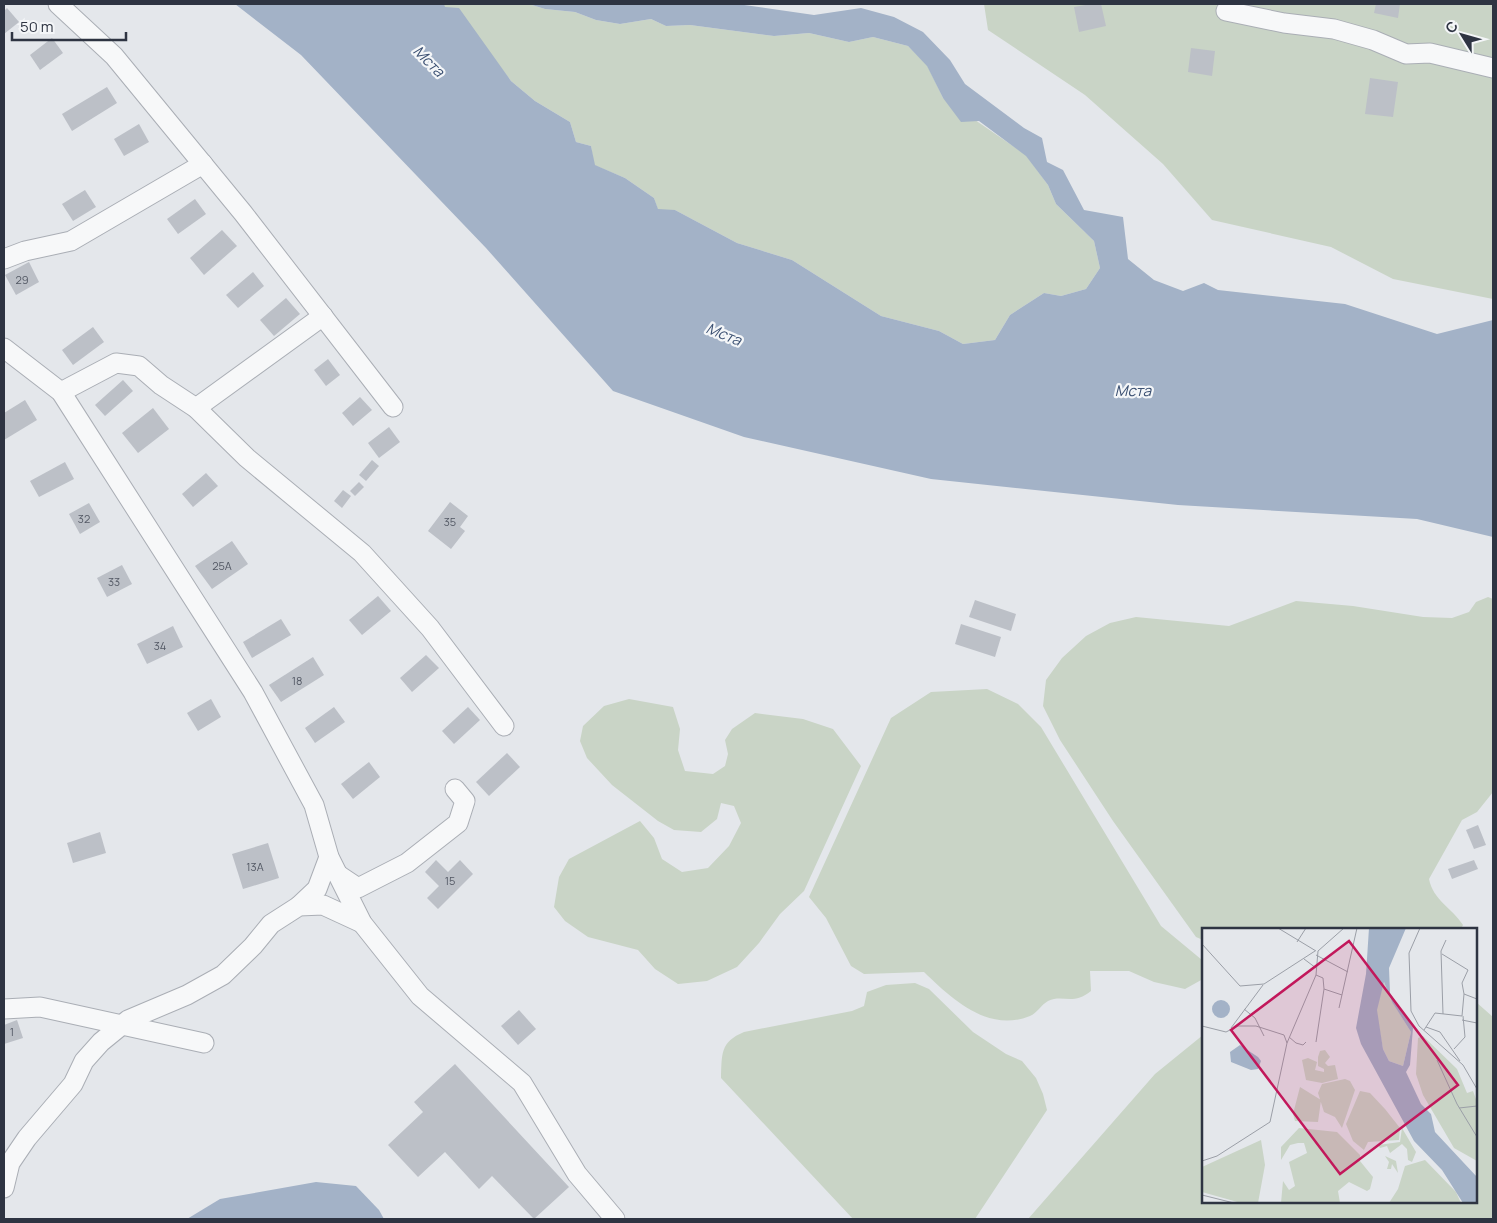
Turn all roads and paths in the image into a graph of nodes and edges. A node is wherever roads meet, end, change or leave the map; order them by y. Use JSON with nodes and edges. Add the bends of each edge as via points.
{"nodes":[{"id":1,"x":58,"y":4,"type":"edge"},
{"id":2,"x":1226,"y":11,"type":"dead end"},
{"id":3,"x":1493,"y":68,"type":"edge"},
{"id":4,"x":203,"y":164,"type":"junction"},
{"id":5,"x":4,"y":259,"type":"edge"},
{"id":6,"x":324,"y":316,"type":"junction"},
{"id":7,"x":8,"y":354,"type":"edge"},
{"id":8,"x":61,"y":392,"type":"junction"},
{"id":9,"x":393,"y":407,"type":"dead end"},
{"id":10,"x":196,"y":408,"type":"junction"},
{"id":11,"x":504,"y":726,"type":"dead end"},
{"id":12,"x":455,"y":789,"type":"dead end"},
{"id":13,"x":332,"y":865,"type":"junction"},
{"id":14,"x":299,"y":906,"type":"junction"},
{"id":15,"x":362,"y":923,"type":"junction"},
{"id":16,"x":4,"y":1009,"type":"edge"},
{"id":17,"x":121,"y":1026,"type":"junction"},
{"id":18,"x":204,"y":1043,"type":"dead end"},
{"id":19,"x":4,"y":1188,"type":"edge"},
{"id":20,"x":615,"y":1219,"type":"edge"}],
"edges":[{"from":1,"to":4,"type":"street","via":[[114,56]]},
{"from":2,"to":3,"type":"street","via":[[1334,29],[1406,54],[1430,54]]},
{"from":4,"to":5,"type":"street","via":[[70,241]]},
{"from":4,"to":6,"type":"street"},
{"from":6,"to":9,"type":"street"},
{"from":6,"to":10,"type":"street"},
{"from":7,"to":8,"type":"street"},
{"from":8,"to":10,"type":"street","via":[[116,363],[139,366]]},
{"from":8,"to":13,"type":"street","via":[[253,692],[314,805]]},
{"from":10,"to":11,"type":"street","via":[[247,458],[362,553],[430,628]]},
{"from":12,"to":13,"type":"street","via":[[465,801],[458,823],[407,862],[358,888]]},
{"from":13,"to":14,"type":"street","via":[[317,889]]},
{"from":13,"to":15,"type":"street"},
{"from":14,"to":15,"type":"street","via":[[324,904]]},
{"from":14,"to":17,"type":"street","via":[[270,924],[223,975]]},
{"from":15,"to":20,"type":"street","via":[[420,996],[522,1083],[577,1174]]},
{"from":16,"to":17,"type":"street","via":[[40,1007]]},
{"from":17,"to":18,"type":"street"},
{"from":17,"to":19,"type":"street","via":[[84,1061],[73,1084],[27,1138],[10,1163]]}]}
